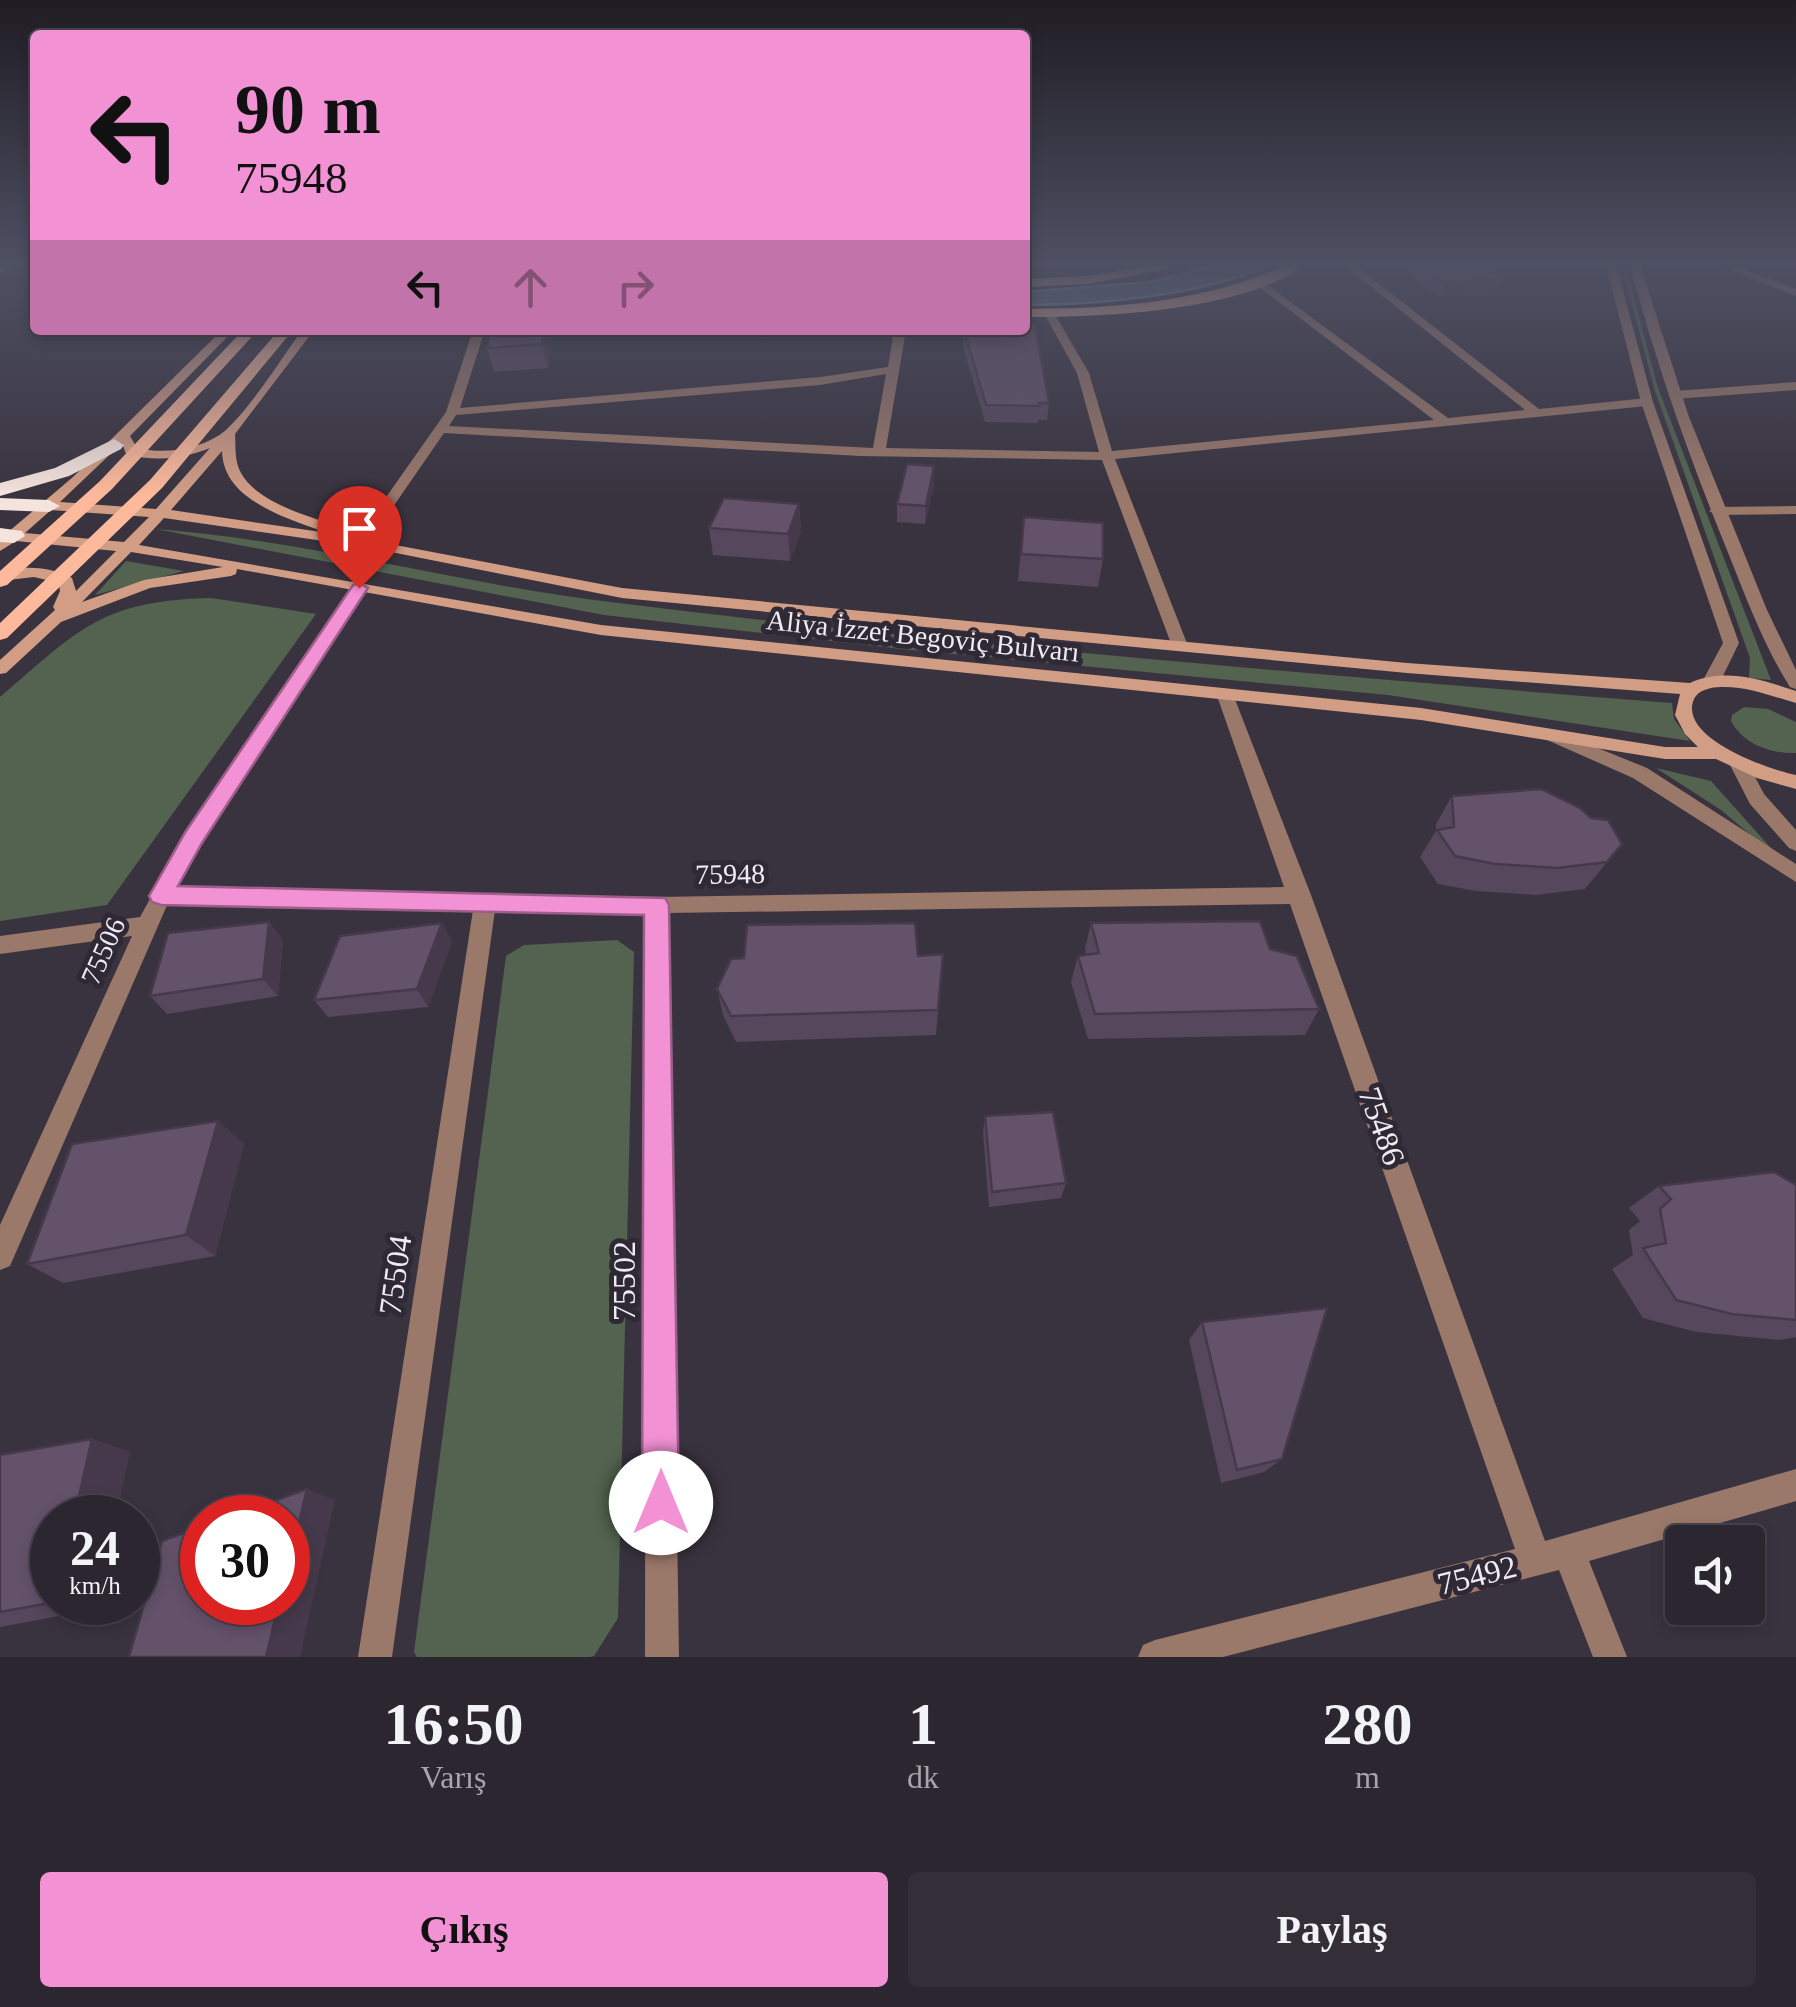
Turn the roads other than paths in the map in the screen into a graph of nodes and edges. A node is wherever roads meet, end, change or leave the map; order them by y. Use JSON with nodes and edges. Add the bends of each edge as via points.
{"nodes":[{"id":1,"x":216,"y":342,"type":"edge"},
{"id":2,"x":240,"y":342,"type":"edge"},
{"id":3,"x":276,"y":342,"type":"edge"},
{"id":4,"x":299,"y":342,"type":"edge"},
{"id":5,"x":474,"y":342,"type":"edge"},
{"id":6,"x":898,"y":342,"type":"edge"},
{"id":7,"x":1065,"y":342,"type":"edge"},
{"id":8,"x":1341,"y":342,"type":"edge"},
{"id":9,"x":1446,"y":342,"type":"edge"},
{"id":10,"x":1631,"y":342,"type":"edge"},
{"id":11,"x":1658,"y":342,"type":"edge"},
{"id":12,"x":892,"y":370,"type":"junction"},
{"id":13,"x":1796,"y":386,"type":"edge"},
{"id":14,"x":1674,"y":395,"type":"junction"},
{"id":15,"x":1647,"y":402,"type":"junction"},
{"id":16,"x":452,"y":412,"type":"junction"},
{"id":17,"x":1534,"y":412,"type":"junction"},
{"id":18,"x":1446,"y":422,"type":"junction"},
{"id":19,"x":131,"y":428,"type":"junction"},
{"id":20,"x":235,"y":428,"type":"junction"},
{"id":21,"x":441,"y":430,"type":"junction"},
{"id":22,"x":114,"y":446,"type":"junction"},
{"id":23,"x":879,"y":452,"type":"junction"},
{"id":24,"x":1107,"y":456,"type":"junction"},
{"id":25,"x":0,"y":490,"type":"edge"},
{"id":26,"x":0,"y":504,"type":"edge"},
{"id":27,"x":49,"y":506,"type":"junction"},
{"id":28,"x":1716,"y":510,"type":"junction"},
{"id":29,"x":1796,"y":510,"type":"edge"},
{"id":30,"x":160,"y":511,"type":"junction"},
{"id":31,"x":4,"y":539,"type":"edge"},
{"id":32,"x":366,"y":543,"type":"junction"},
{"id":33,"x":125,"y":547,"type":"junction"},
{"id":34,"x":278,"y":570,"type":"junction"},
{"id":35,"x":0,"y":578,"type":"edge"},
{"id":36,"x":359,"y":588,"type":"junction"},
{"id":37,"x":54,"y":618,"type":"junction"},
{"id":38,"x":0,"y":634,"type":"edge"},
{"id":39,"x":1180,"y":646,"type":"junction"},
{"id":40,"x":16,"y":655,"type":"junction"},
{"id":41,"x":0,"y":668,"type":"edge"},
{"id":42,"x":1796,"y":683,"type":"edge"},
{"id":43,"x":1703,"y":686,"type":"junction"},
{"id":44,"x":1225,"y":694,"type":"junction"},
{"id":45,"x":1796,"y":697,"type":"edge"},
{"id":46,"x":1551,"y":735,"type":"junction"},
{"id":47,"x":1720,"y":753,"type":"junction"},
{"id":48,"x":1739,"y":764,"type":"junction"},
{"id":49,"x":1796,"y":782,"type":"edge"},
{"id":50,"x":1796,"y":844,"type":"edge"},
{"id":51,"x":1796,"y":874,"type":"edge"},
{"id":52,"x":161,"y":896,"type":"junction"},
{"id":53,"x":1300,"y":896,"type":"junction"},
{"id":54,"x":485,"y":903,"type":"junction"},
{"id":55,"x":656,"y":905,"type":"junction"},
{"id":56,"x":148,"y":925,"type":"junction"},
{"id":57,"x":0,"y":945,"type":"edge"},
{"id":58,"x":0,"y":1256,"type":"edge"},
{"id":59,"x":1796,"y":1485,"type":"edge"},
{"id":60,"x":1552,"y":1555,"type":"junction"},
{"id":61,"x":375,"y":1657,"type":"edge"},
{"id":62,"x":662,"y":1657,"type":"edge"},
{"id":63,"x":1155,"y":1657,"type":"edge"},
{"id":64,"x":1610,"y":1657,"type":"edge"}],
"edges":[{"from":1,"to":19,"type":"main road"},
{"from":2,"to":35,"type":"main road","via":[[106,485]]},
{"from":3,"to":38,"type":"main road","via":[[156,484]]},
{"from":4,"to":20,"type":"main road"},
{"from":5,"to":16,"type":"street"},
{"from":6,"to":12,"type":"street"},
{"from":7,"to":24,"type":"street","via":[[1083,373]]},
{"from":8,"to":18,"type":"street"},
{"from":9,"to":17,"type":"street"},
{"from":10,"to":15,"type":"street"},
{"from":11,"to":14,"type":"street"},
{"from":12,"to":16,"type":"street"},
{"from":12,"to":23,"type":"street"},
{"from":13,"to":14,"type":"street"},
{"from":14,"to":28,"type":"street"},
{"from":15,"to":17,"type":"street"},
{"from":15,"to":43,"type":"street","via":[[1730,643]]},
{"from":16,"to":21,"type":"street"},
{"from":17,"to":18,"type":"street"},
{"from":18,"to":24,"type":"street"},
{"from":19,"to":20,"type":"main road","via":[[132,451],[157,456],[198,448]]},
{"from":19,"to":22,"type":"main road"},
{"from":20,"to":30,"type":"main road"},
{"from":20,"to":32,"type":"main road","via":[[225,455],[236,482],[282,510]]},
{"from":21,"to":23,"type":"street"},
{"from":21,"to":32,"type":"street"},
{"from":22,"to":25,"type":"highway","via":[[62,472]]},
{"from":22,"to":27,"type":"main road"},
{"from":23,"to":24,"type":"street"},
{"from":24,"to":39,"type":"street"},
{"from":26,"to":27,"type":"highway"},
{"from":27,"to":30,"type":"main road","name":"Aliya İzzet Begoviç Bulvarı"},
{"from":27,"to":31,"type":"main road"},
{"from":28,"to":29,"type":"street"},
{"from":28,"to":42,"type":"street"},
{"from":30,"to":32,"type":"main road","name":"Aliya İzzet Begoviç Bulvarı"},
{"from":30,"to":33,"type":"main road"},
{"from":31,"to":33,"type":"main road","name":"Aliya İzzet Begoviç Bulvarı"},
{"from":32,"to":39,"type":"main road","name":"Aliya İzzet Begoviç Bulvarı","via":[[622,593]]},
{"from":33,"to":34,"type":"main road","name":"Aliya İzzet Begoviç Bulvarı"},
{"from":33,"to":37,"type":"main road"},
{"from":34,"to":36,"type":"main road","name":"Aliya İzzet Begoviç Bulvarı"},
{"from":34,"to":40,"type":"main road","via":[[181,576],[115,594],[66,616]]},
{"from":35,"to":37,"type":"main road","via":[[38,572],[66,580],[66,599]]},
{"from":36,"to":44,"type":"main road","name":"Aliya İzzet Begoviç Bulvarı","via":[[601,630]]},
{"from":36,"to":52,"type":"street","name":"75506"},
{"from":37,"to":40,"type":"main road"},
{"from":39,"to":43,"type":"main road","name":"Aliya İzzet Begoviç Bulvarı"},
{"from":40,"to":41,"type":"main road"},
{"from":43,"to":45,"type":"main road","name":"Aliya İzzet Begoviç Bulvarı","via":[[1746,682]]},
{"from":43,"to":47,"type":"main road","via":[[1685,699],[1684,712]]},
{"from":44,"to":46,"type":"main road","name":"Aliya İzzet Begoviç Bulvarı"},
{"from":44,"to":53,"type":"street","name":"75486"},
{"from":46,"to":47,"type":"main road","name":"Aliya İzzet Begoviç Bulvarı","via":[[1665,753]]},
{"from":46,"to":51,"type":"street","via":[[1640,773]]},
{"from":47,"to":48,"type":"main road"},
{"from":48,"to":49,"type":"main road"},
{"from":48,"to":50,"type":"street","via":[[1757,798]]},
{"from":52,"to":54,"type":"street","name":"75948"},
{"from":52,"to":56,"type":"street","name":"75506"},
{"from":53,"to":55,"type":"street","name":"75948"},
{"from":53,"to":60,"type":"street","name":"75486"},
{"from":54,"to":55,"type":"street","name":"75948"},
{"from":54,"to":61,"type":"street","name":"75504"},
{"from":55,"to":62,"type":"street","name":"75502"},
{"from":56,"to":57,"type":"street"},
{"from":56,"to":58,"type":"street","name":"75506"},
{"from":59,"to":60,"type":"street","name":"75492"},
{"from":60,"to":63,"type":"street","name":"75492"},
{"from":60,"to":64,"type":"street","name":"75486"}]}
